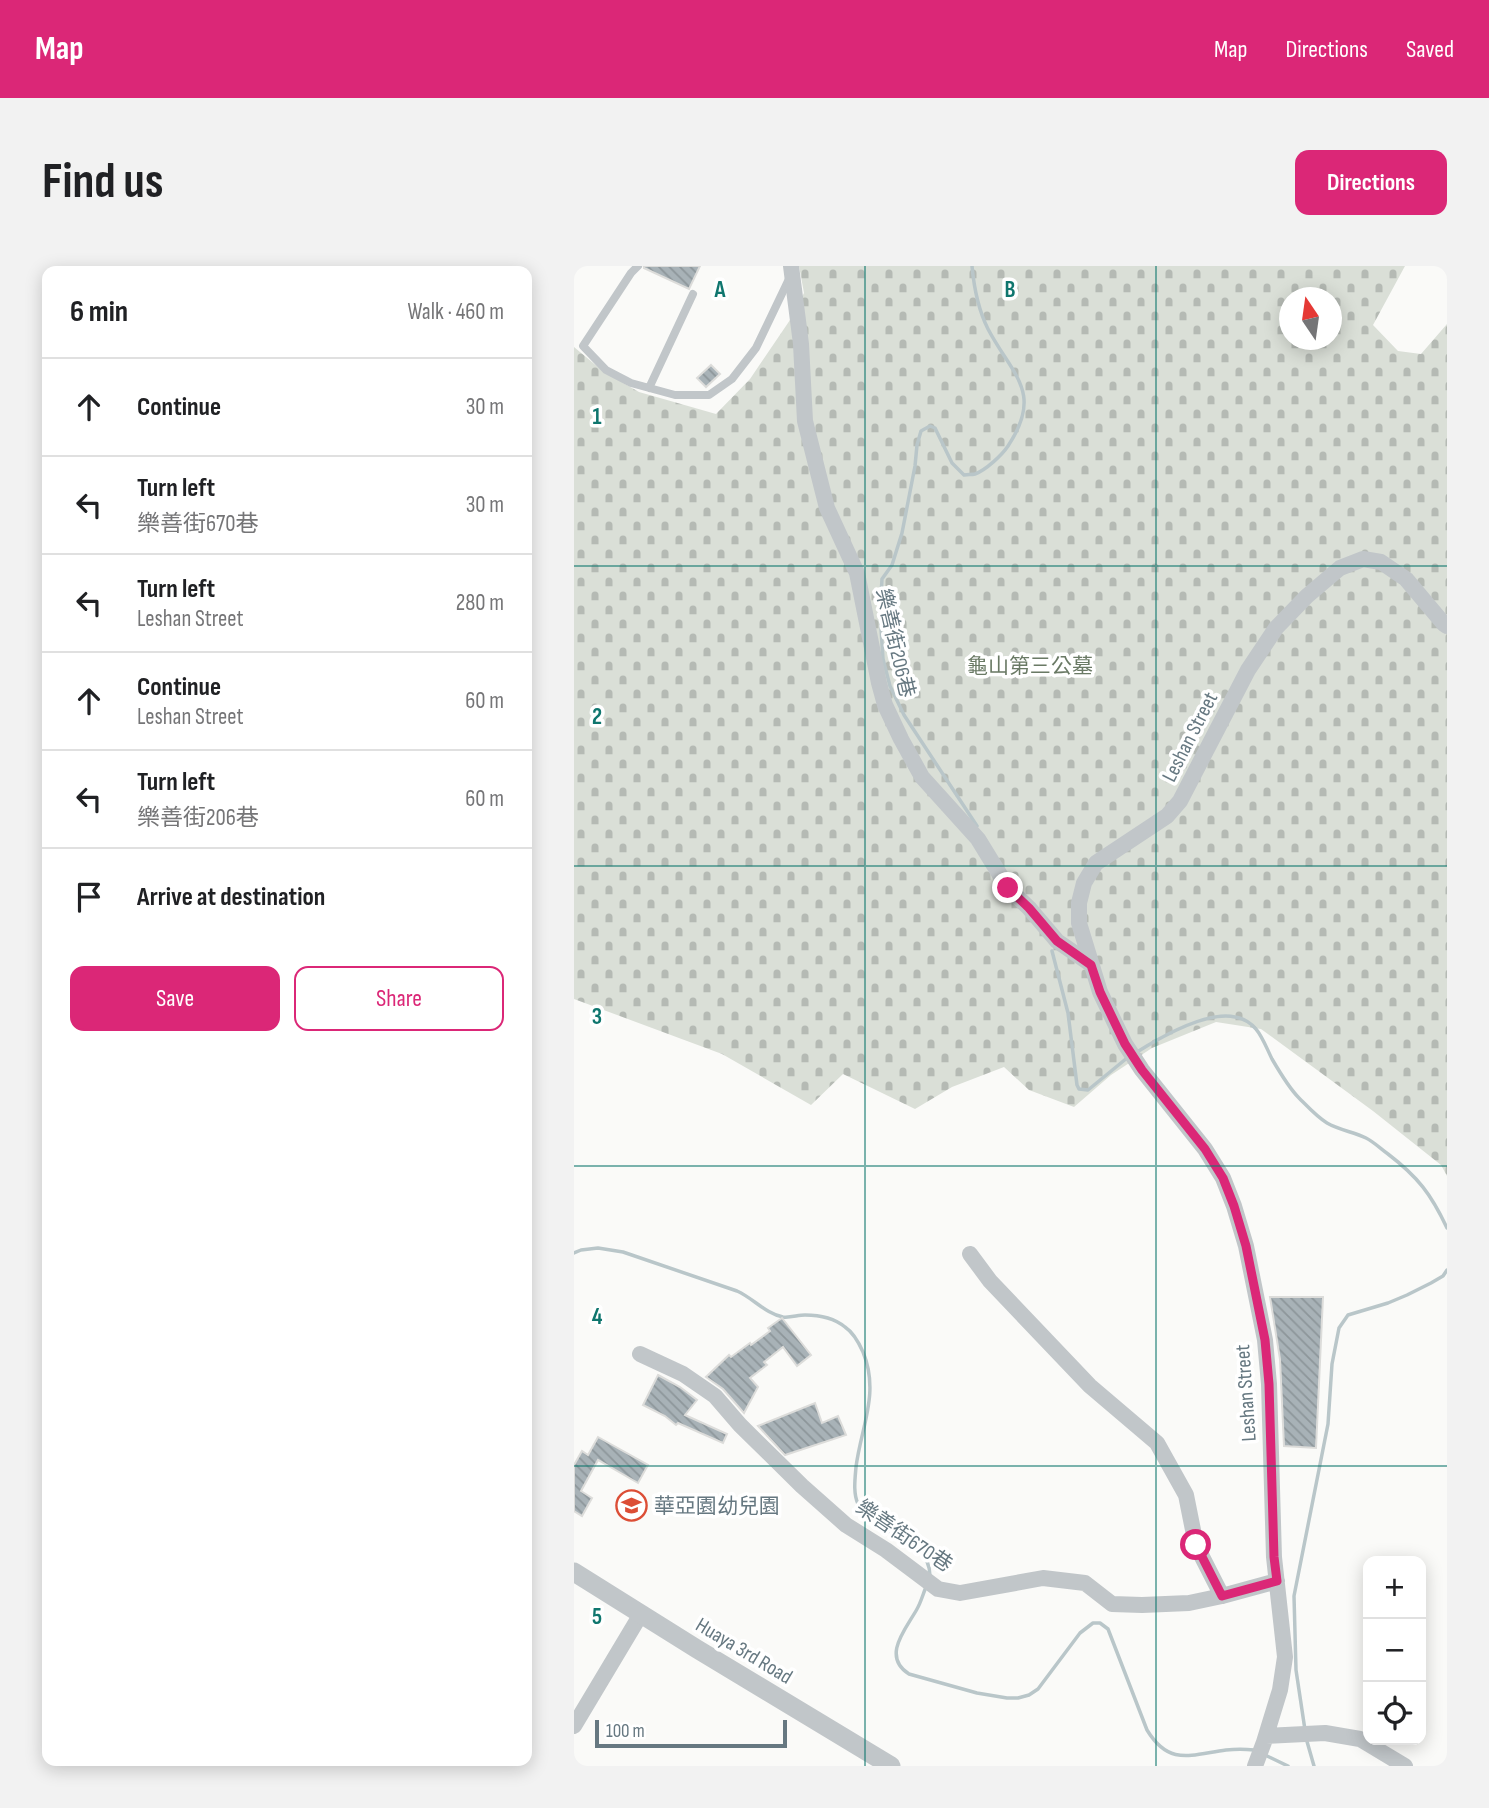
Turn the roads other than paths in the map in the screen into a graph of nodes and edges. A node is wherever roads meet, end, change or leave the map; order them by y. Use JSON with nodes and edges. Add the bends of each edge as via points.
{"nodes":[{"id":1,"x":638,"y":266,"type":"edge"},
{"id":2,"x":792,"y":270,"type":"edge"},
{"id":3,"x":693,"y":295,"type":"dead end"},
{"id":4,"x":649,"y":388,"type":"junction"},
{"id":5,"x":1447,"y":626,"type":"edge"},
{"id":6,"x":1091,"y":965,"type":"junction"},
{"id":7,"x":970,"y":1254,"type":"dead end"},
{"id":8,"x":640,"y":1354,"type":"dead end"},
{"id":9,"x":574,"y":1572,"type":"edge"},
{"id":10,"x":1277,"y":1581,"type":"junction"},
{"id":11,"x":1222,"y":1596,"type":"junction"},
{"id":12,"x":641,"y":1614,"type":"junction"},
{"id":13,"x":574,"y":1726,"type":"edge"},
{"id":14,"x":1265,"y":1739,"type":"junction"},
{"id":15,"x":1255,"y":1764,"type":"edge"},
{"id":16,"x":891,"y":1766,"type":"edge"},
{"id":17,"x":1405,"y":1766,"type":"edge"}],
"edges":[{"from":1,"to":4,"type":"lane","via":[[583,346],[606,370]]},
{"from":2,"to":4,"type":"lane","via":[[756,348],[732,379],[709,395],[675,395]]},
{"from":2,"to":6,"type":"street","name":"樂善街206巷","via":[[808,433],[827,508],[857,573],[886,705],[922,777],[978,839],[1008,888],[1057,941]]},
{"from":3,"to":4,"type":"lane"},
{"from":5,"to":6,"type":"street","name":"Leshan Street","via":[[1406,579],[1381,562],[1363,559],[1340,568],[1307,596],[1276,628],[1248,670],[1180,801],[1167,816],[1096,863],[1084,883],[1079,923]]},
{"from":6,"to":10,"type":"street","name":"Leshan Street","via":[[1125,1044],[1205,1149],[1234,1206],[1265,1340]]},
{"from":7,"to":11,"type":"street","via":[[1090,1386],[1157,1443],[1186,1495],[1196,1545]]},
{"from":8,"to":11,"type":"street","name":"樂善街670巷","via":[[683,1374],[715,1396],[846,1525],[939,1589],[960,1593],[1043,1578],[1085,1583],[1112,1604],[1189,1603]]},
{"from":9,"to":12,"type":"street","name":"Huaya 3rd Road"},
{"from":10,"to":11,"type":"street","name":"樂善街670巷"},
{"from":10,"to":14,"type":"street","name":"Leshan Street","via":[[1285,1657]]},
{"from":12,"to":13,"type":"street"},
{"from":12,"to":16,"type":"street","name":"Huaya 3rd Road"},
{"from":14,"to":15,"type":"street","name":"Leshan Street"},
{"from":14,"to":17,"type":"street","via":[[1325,1733],[1360,1738]]}]}
